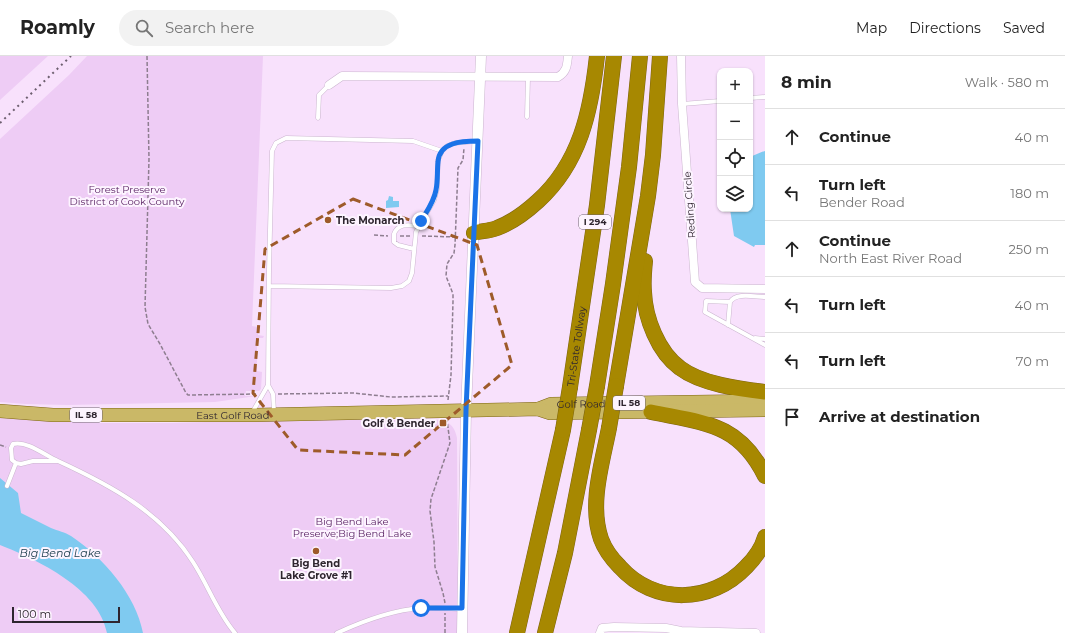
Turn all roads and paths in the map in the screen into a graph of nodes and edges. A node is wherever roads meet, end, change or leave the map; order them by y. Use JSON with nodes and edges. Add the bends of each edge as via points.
{"nodes":[{"id":1,"x":148,"y":56,"type":"edge"},
{"id":2,"x":481,"y":56,"type":"edge"},
{"id":3,"x":568,"y":56,"type":"edge"},
{"id":4,"x":597,"y":56,"type":"edge"},
{"id":5,"x":614,"y":56,"type":"edge"},
{"id":6,"x":640,"y":56,"type":"edge"},
{"id":7,"x":660,"y":56,"type":"edge"},
{"id":8,"x":681,"y":56,"type":"edge"},
{"id":9,"x":480,"y":77,"type":"junction"},
{"id":10,"x":528,"y":78,"type":"junction"},
{"id":11,"x":329,"y":85,"type":"joint"},
{"id":12,"x":765,"y":97,"type":"edge"},
{"id":13,"x":753,"y":98,"type":"edge"},
{"id":14,"x":717,"y":101,"type":"edge"},
{"id":15,"x":682,"y":104,"type":"junction"},
{"id":16,"x":526,"y":117,"type":"dead end"},
{"id":17,"x":318,"y":118,"type":"dead end"},
{"id":18,"x":478,"y":141,"type":"junction"},
{"id":19,"x":442,"y":152,"type":"junction"},
{"id":20,"x":464,"y":152,"type":"dead end"},
{"id":21,"x":648,"y":196,"type":"junction"},
{"id":22,"x":418,"y":226,"type":"junction"},
{"id":23,"x":474,"y":233,"type":"junction"},
{"id":24,"x":414,"y":249,"type":"junction"},
{"id":25,"x":269,"y":286,"type":"junction"},
{"id":26,"x":765,"y":289,"type":"edge"},
{"id":27,"x":765,"y":297,"type":"edge"},
{"id":28,"x":730,"y":302,"type":"junction"},
{"id":29,"x":728,"y":324,"type":"junction"},
{"id":30,"x":753,"y":338,"type":"junction"},
{"id":31,"x":765,"y":339,"type":"edge"},
{"id":32,"x":765,"y":345,"type":"edge"},
{"id":33,"x":268,"y":385,"type":"junction"},
{"id":34,"x":765,"y":392,"type":"edge"},
{"id":35,"x":259,"y":394,"type":"dead end"},
{"id":36,"x":280,"y":394,"type":"dead end"},
{"id":37,"x":765,"y":401,"type":"edge"},
{"id":38,"x":718,"y":406,"type":"junction"},
{"id":39,"x":538,"y":409,"type":"junction"},
{"id":40,"x":466,"y":410,"type":"junction"},
{"id":41,"x":765,"y":410,"type":"edge"},
{"id":42,"x":0,"y":411,"type":"edge"},
{"id":43,"x":651,"y":412,"type":"junction"},
{"id":44,"x":274,"y":414,"type":"junction"},
{"id":45,"x":251,"y":415,"type":"junction"},
{"id":46,"x":447,"y":421,"type":"dead end"},
{"id":47,"x":56,"y":461,"type":"junction"},
{"id":48,"x":16,"y":463,"type":"junction"},
{"id":49,"x":765,"y":476,"type":"edge"},
{"id":50,"x":8,"y":486,"type":"dead end"},
{"id":51,"x":765,"y":537,"type":"edge"},
{"id":52,"x":445,"y":604,"type":"dead end"},
{"id":53,"x":462,"y":608,"type":"junction"},
{"id":54,"x":446,"y":613,"type":"dead end"},
{"id":55,"x":681,"y":632,"type":"edge"},
{"id":56,"x":234,"y":633,"type":"edge"},
{"id":57,"x":337,"y":633,"type":"edge"},
{"id":58,"x":445,"y":633,"type":"edge"},
{"id":59,"x":462,"y":633,"type":"edge"},
{"id":60,"x":517,"y":633,"type":"edge"},
{"id":61,"x":545,"y":633,"type":"edge"},
{"id":62,"x":600,"y":633,"type":"edge"},
{"id":63,"x":756,"y":633,"type":"edge"}],
"edges":[{"from":1,"to":35,"type":"path","via":[[149,159],[145,307],[148,324],[188,395]]},
{"from":2,"to":9,"type":"street"},
{"from":3,"to":10,"type":"street","via":[[567,67],[562,75]]},
{"from":4,"to":23,"type":"highway","via":[[589,107],[579,141],[566,168],[549,191],[513,221]]},
{"from":5,"to":60,"type":"highway","name":"Tri-State Tollway","number":"I 294","bridge":true,"via":[[597,206],[563,430]]},
{"from":6,"to":61,"type":"highway","number":"I 294","bridge":true,"via":[[629,167],[597,386],[565,553]]},
{"from":7,"to":21,"type":"highway"},
{"from":8,"to":15,"type":"street","name":"Reding Circle"},
{"from":9,"to":10,"type":"street"},
{"from":9,"to":11,"type":"street","via":[[342,76]]},
{"from":9,"to":18,"type":"street"},
{"from":10,"to":16,"type":"lane"},
{"from":11,"to":17,"type":"lane","via":[[319,96]]},
{"from":12,"to":13,"type":"lane"},
{"from":14,"to":15,"type":"lane"},
{"from":15,"to":26,"type":"street","name":"Reding Circle","via":[[695,282],[702,288]]},
{"from":18,"to":19,"type":"lane","via":[[455,143],[447,146]]},
{"from":18,"to":23,"type":"street"},
{"from":19,"to":22,"type":"lane","via":[[438,160],[434,200]]},
{"from":19,"to":25,"type":"lane","via":[[413,141],[286,138],[276,143],[272,151]]},
{"from":20,"to":36,"type":"path","via":[[458,168],[454,253],[447,264],[446,276],[453,301],[448,396]]},
{"from":21,"to":34,"type":"highway","via":[[644,291],[647,315],[654,334],[665,352],[680,368],[711,382]]},
{"from":21,"to":51,"type":"highway","bridge":true,"via":[[597,491],[596,515],[601,539],[611,557],[641,584],[658,592],[677,595],[700,594],[717,588],[737,576],[752,561]]},
{"from":22,"to":24,"type":"lane"},
{"from":22,"to":24,"type":"lane","via":[[399,226],[394,234],[394,242]]},
{"from":23,"to":40,"type":"street"},
{"from":24,"to":25,"type":"lane","via":[[412,273],[409,281],[402,286]]},
{"from":25,"to":33,"type":"lane"},
{"from":27,"to":28,"type":"lane","via":[[738,296]]},
{"from":28,"to":29,"type":"lane"},
{"from":28,"to":29,"type":"lane","via":[[706,301],[705,312]]},
{"from":29,"to":30,"type":"lane"},
{"from":30,"to":31,"type":"lane"},
{"from":30,"to":32,"type":"lane"},
{"from":33,"to":44,"type":"lane","via":[[273,394]]},
{"from":33,"to":45,"type":"lane"},
{"from":37,"to":38,"type":"main road","number":"IL 58"},
{"from":38,"to":39,"type":"main road","name":"Golf Road","number":"IL 58","via":[[551,404]]},
{"from":38,"to":41,"type":"main road","number":"IL 58"},
{"from":38,"to":43,"type":"main road","name":"Golf Road","number":"IL 58"},
{"from":39,"to":40,"type":"main road","name":"Golf Road","number":"IL 58"},
{"from":39,"to":43,"type":"main road","name":"Golf Road","number":"IL 58","via":[[550,413]]},
{"from":40,"to":44,"type":"main road","name":"East Golf Road","number":"IL 58"},
{"from":40,"to":53,"type":"street"},
{"from":42,"to":45,"type":"main road","name":"East Golf Road","number":"IL 58","via":[[53,415]]},
{"from":43,"to":49,"type":"highway","via":[[707,424],[728,432],[746,447]]},
{"from":44,"to":45,"type":"main road","name":"East Golf Road","number":"IL 58"},
{"from":46,"to":52,"type":"path","via":[[450,443],[431,499],[430,511],[435,567]]},
{"from":47,"to":48,"type":"lane"},
{"from":47,"to":48,"type":"lane","via":[[19,443],[13,444],[10,448],[12,460]]},
{"from":47,"to":56,"type":"lane","via":[[81,471],[155,518],[192,560],[224,620]]},
{"from":48,"to":50,"type":"lane"},
{"from":53,"to":57,"type":"lane","via":[[421,608],[400,612],[375,618]]},
{"from":53,"to":59,"type":"street"},
{"from":54,"to":58,"type":"path"},
{"from":55,"to":62,"type":"street","via":[[666,628],[614,627],[602,628]]},
{"from":55,"to":63,"type":"street"}]}
